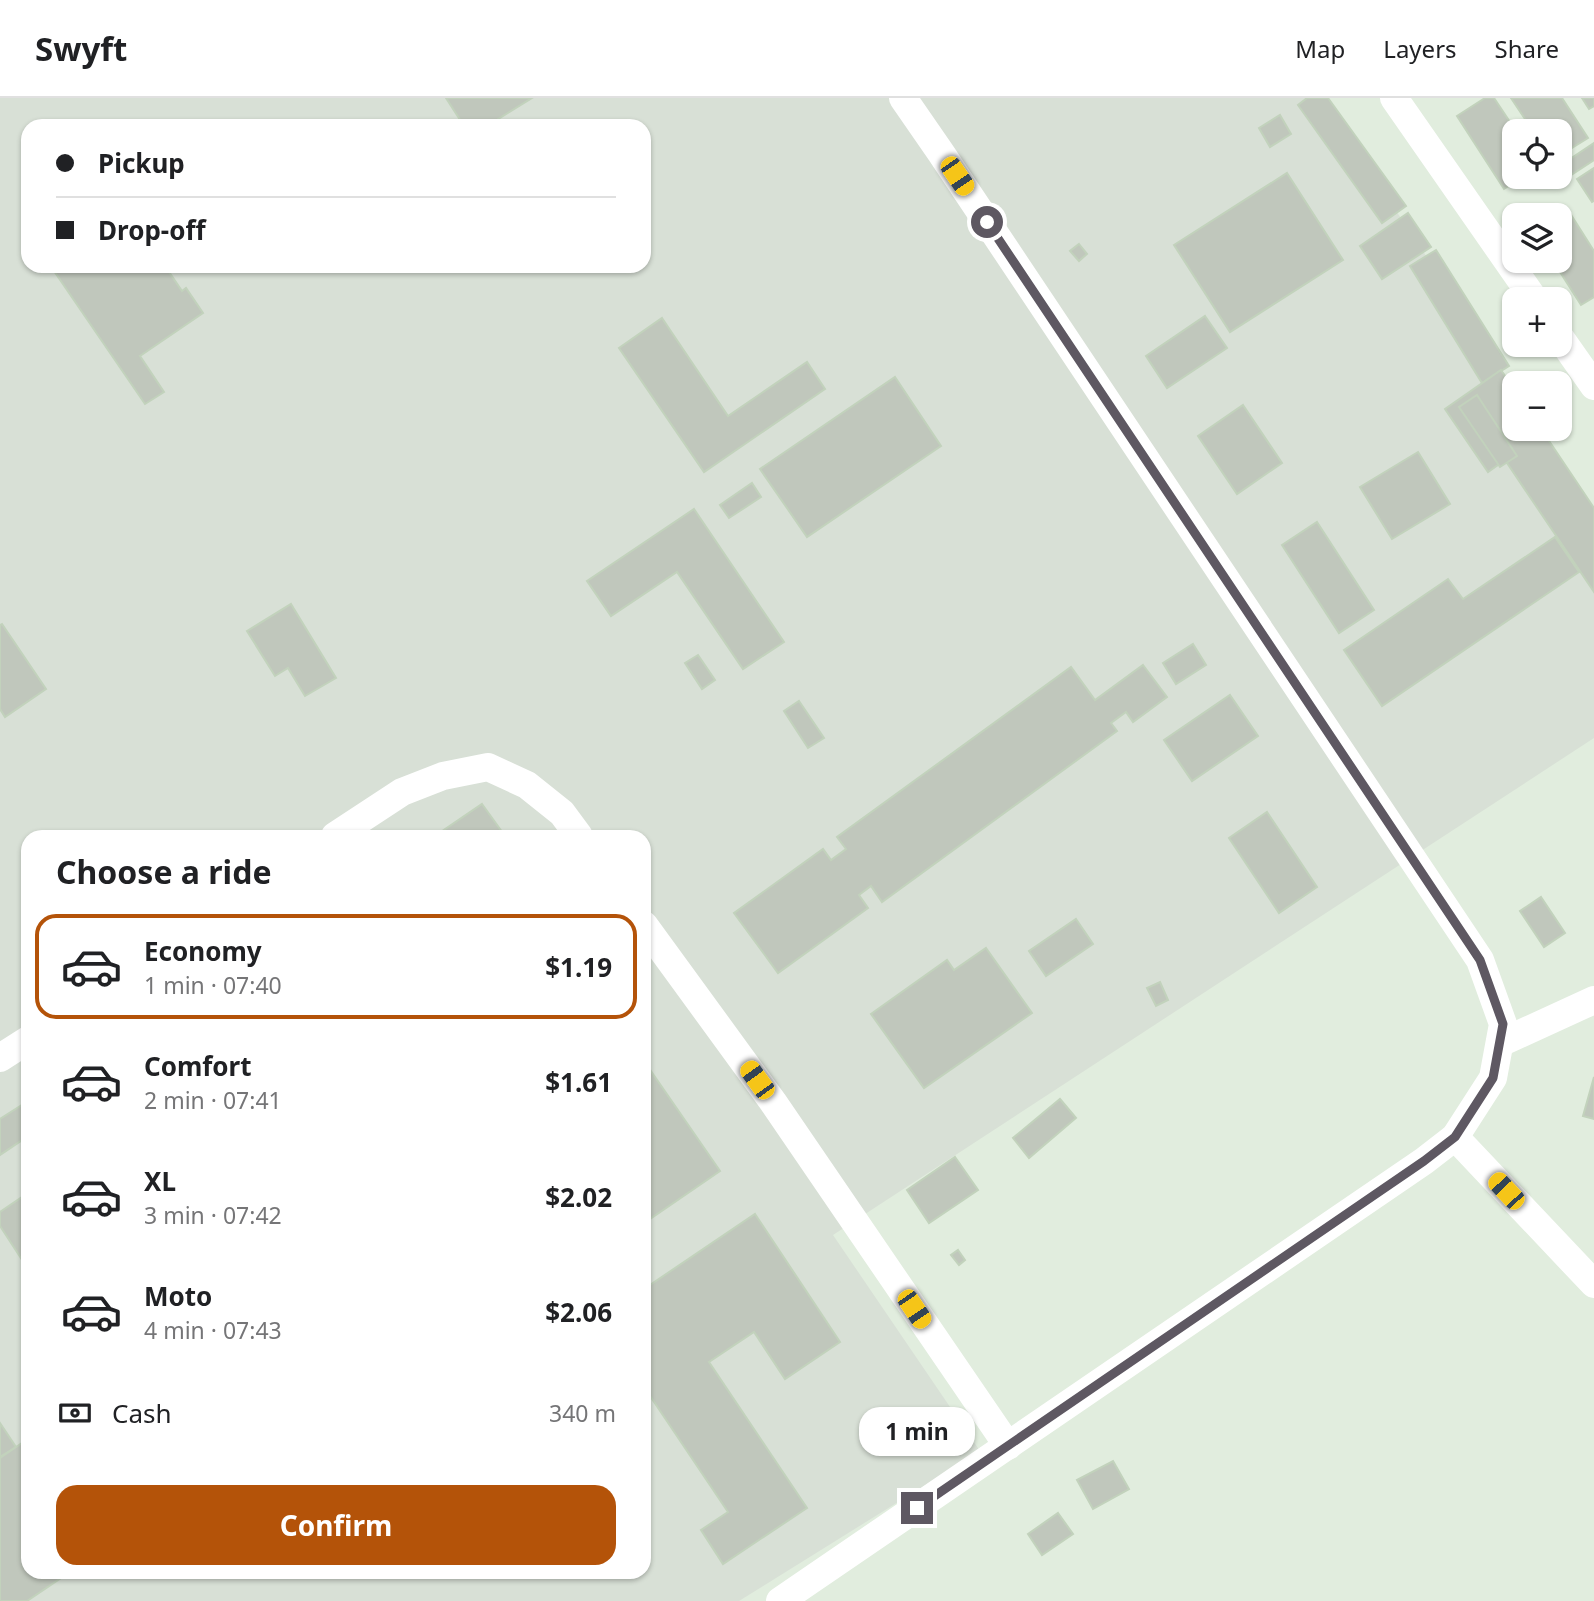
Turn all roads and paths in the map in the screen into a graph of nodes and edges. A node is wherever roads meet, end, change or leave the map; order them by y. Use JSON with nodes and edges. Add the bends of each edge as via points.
{"nodes":[{"id":1,"x":903,"y":98,"type":"edge"},
{"id":2,"x":1394,"y":98,"type":"edge"},
{"id":3,"x":1526,"y":287,"type":"edge"},
{"id":4,"x":1572,"y":352,"type":"edge"},
{"id":5,"x":1590,"y":374,"type":"edge"},
{"id":6,"x":344,"y":830,"type":"edge"},
{"id":7,"x":575,"y":830,"type":"edge"},
{"id":8,"x":651,"y":935,"type":"edge"},
{"id":9,"x":1594,"y":1000,"type":"edge"},
{"id":10,"x":1500,"y":1042,"type":"junction"},
{"id":11,"x":21,"y":1044,"type":"edge"},
{"id":12,"x":0,"y":1058,"type":"edge"},
{"id":13,"x":1455,"y":1137,"type":"junction"},
{"id":14,"x":1593,"y":1281,"type":"edge"},
{"id":15,"x":1008,"y":1446,"type":"junction"},
{"id":16,"x":780,"y":1601,"type":"edge"}],
"edges":[{"from":1,"to":10,"type":"street","via":[[1480,960],[1503,1024]]},
{"from":2,"to":3,"type":"street"},
{"from":4,"to":5,"type":"street"},
{"from":6,"to":7,"type":"street","via":[[402,792],[443,776],[488,767],[527,785],[562,813]]},
{"from":8,"to":15,"type":"street","via":[[773,1102]]},
{"from":9,"to":10,"type":"street"},
{"from":10,"to":13,"type":"street","via":[[1493,1078]]},
{"from":11,"to":12,"type":"street"},
{"from":13,"to":14,"type":"street"},
{"from":13,"to":15,"type":"street"},
{"from":15,"to":16,"type":"street"}]}
